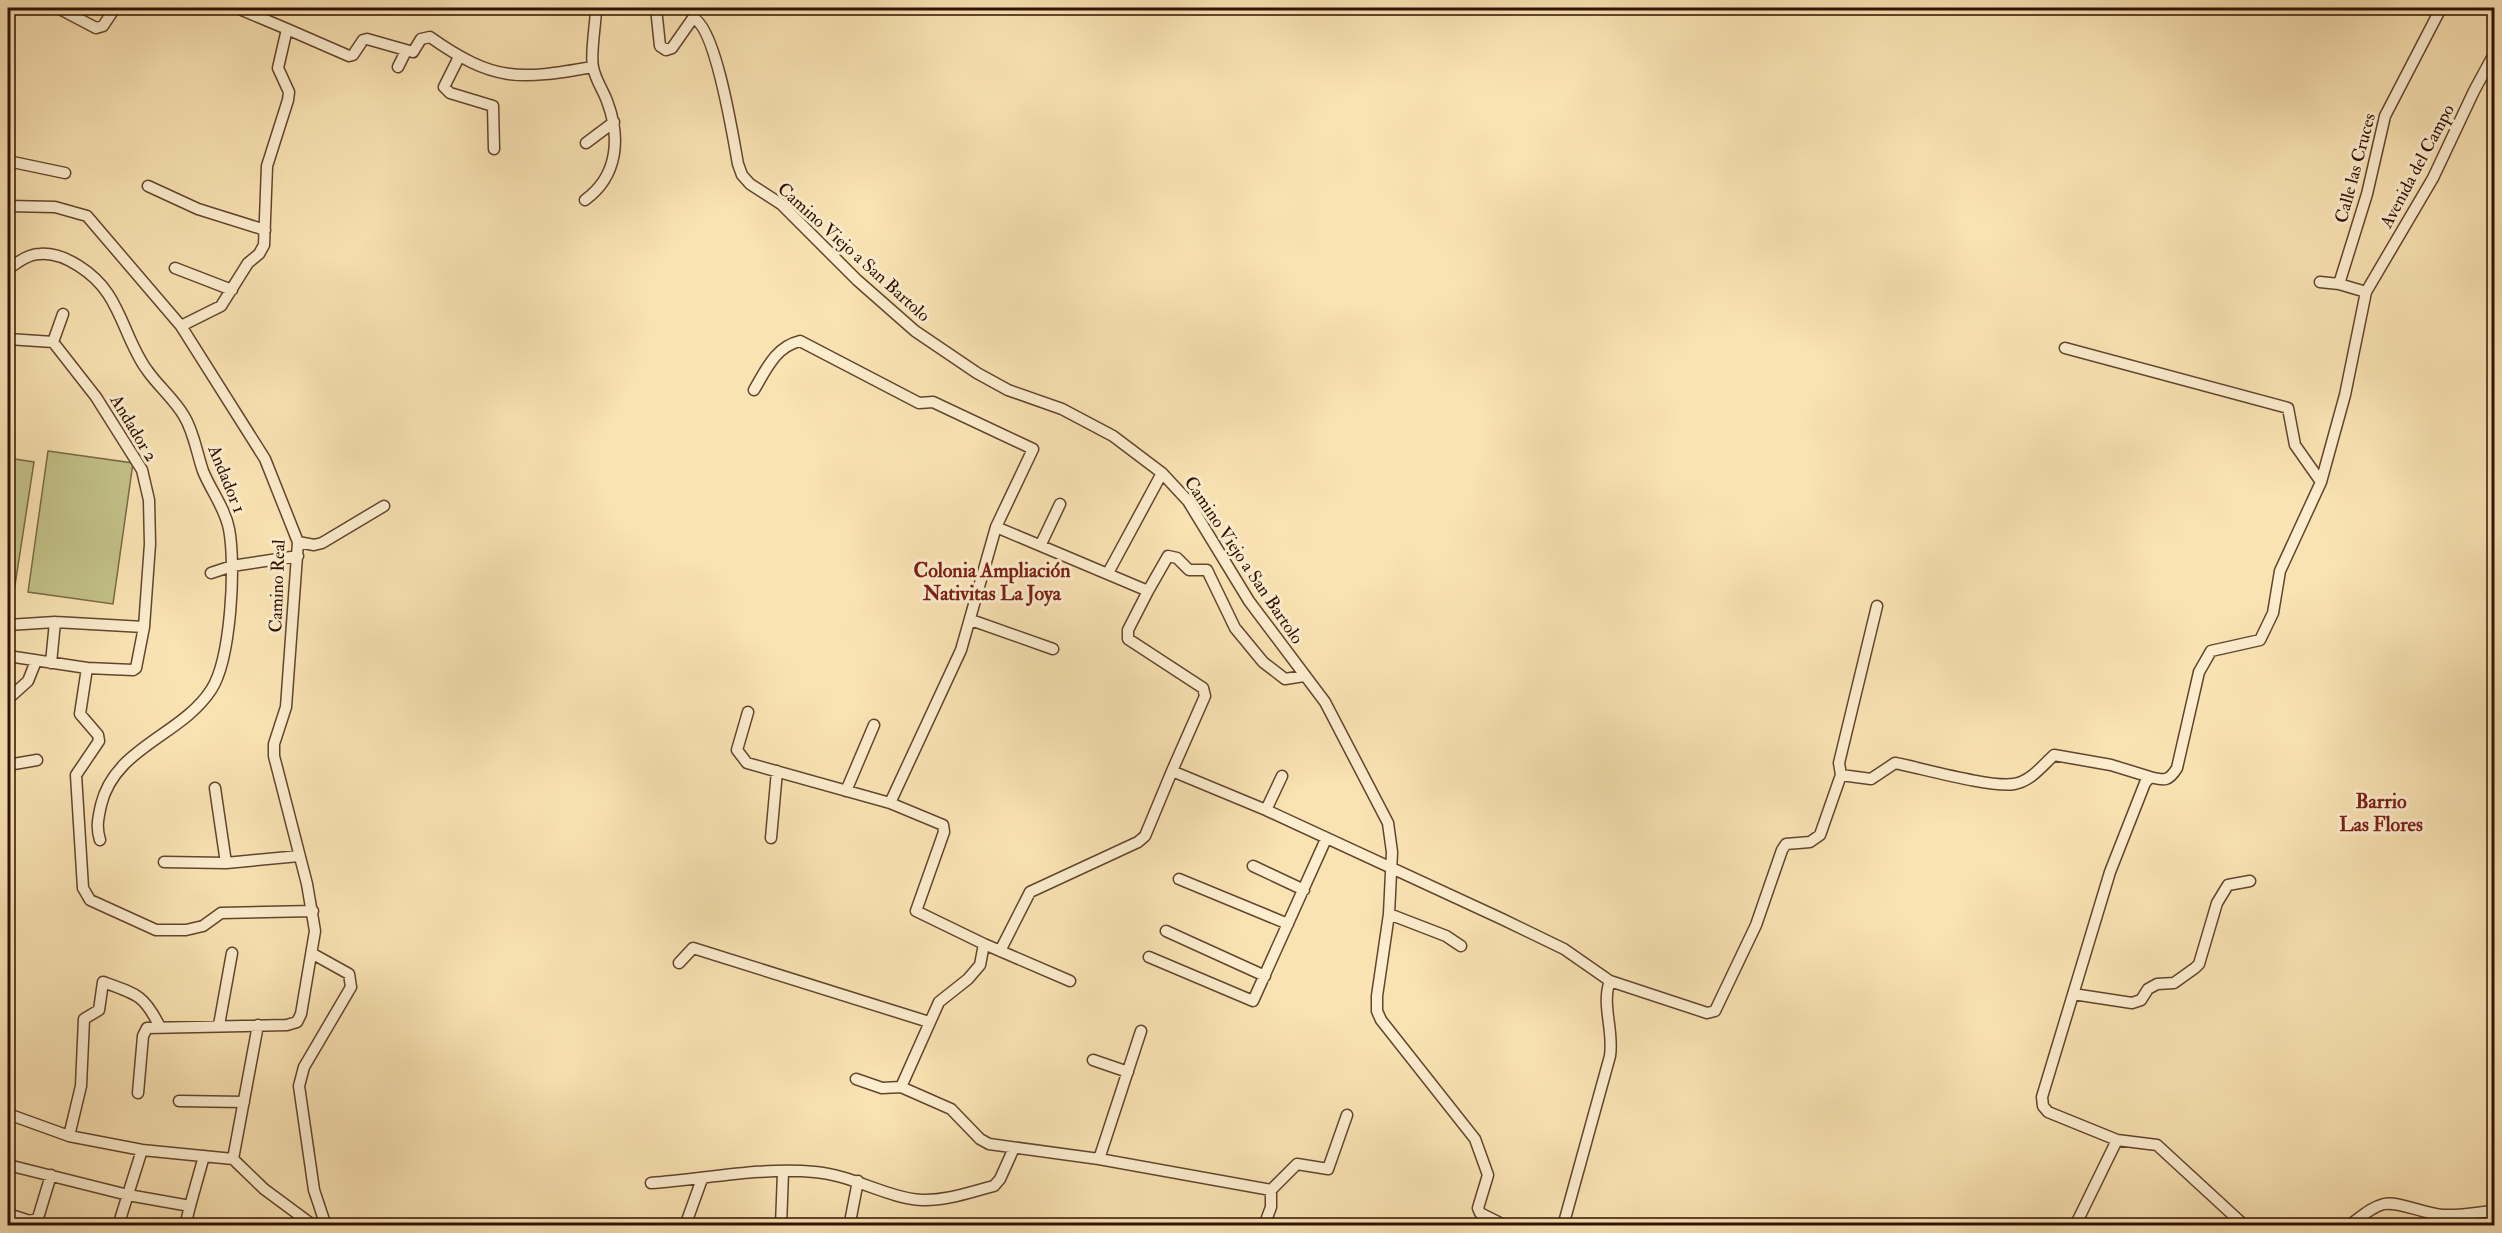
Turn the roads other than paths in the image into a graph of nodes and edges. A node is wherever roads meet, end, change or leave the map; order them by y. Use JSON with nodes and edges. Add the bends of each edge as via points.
{"nodes":[{"id":1,"x":58,"y":8,"type":"edge"},
{"id":2,"x":115,"y":8,"type":"edge"},
{"id":3,"x":237,"y":8,"type":"edge"},
{"id":4,"x":596,"y":8,"type":"edge"},
{"id":5,"x":656,"y":8,"type":"edge"},
{"id":6,"x":2441,"y":8,"type":"edge"},
{"id":7,"x":266,"y":13,"type":"edge"},
{"id":8,"x":288,"y":29,"type":"junction"},
{"id":9,"x":406,"y":51,"type":"junction"},
{"id":10,"x":2494,"y":54,"type":"edge"},
{"id":11,"x":459,"y":57,"type":"junction"},
{"id":12,"x":592,"y":67,"type":"junction"},
{"id":13,"x":399,"y":68,"type":"dead end"},
{"id":14,"x":614,"y":122,"type":"junction"},
{"id":15,"x":586,"y":143,"type":"dead end"},
{"id":16,"x":494,"y":149,"type":"dead end"},
{"id":17,"x":8,"y":161,"type":"edge"},
{"id":18,"x":65,"y":173,"type":"dead end"},
{"id":19,"x":148,"y":186,"type":"dead end"},
{"id":20,"x":585,"y":200,"type":"dead end"},
{"id":21,"x":8,"y":206,"type":"edge"},
{"id":22,"x":265,"y":230,"type":"junction"},
{"id":23,"x":175,"y":268,"type":"dead end"},
{"id":24,"x":8,"y":269,"type":"edge"},
{"id":25,"x":2320,"y":282,"type":"dead end"},
{"id":26,"x":2339,"y":284,"type":"junction"},
{"id":27,"x":232,"y":290,"type":"junction"},
{"id":28,"x":2366,"y":292,"type":"junction"},
{"id":29,"x":63,"y":314,"type":"dead end"},
{"id":30,"x":182,"y":326,"type":"junction"},
{"id":31,"x":8,"y":339,"type":"edge"},
{"id":32,"x":52,"y":342,"type":"junction"},
{"id":33,"x":2065,"y":348,"type":"dead end"},
{"id":34,"x":754,"y":390,"type":"dead end"},
{"id":35,"x":1162,"y":473,"type":"junction"},
{"id":36,"x":2321,"y":482,"type":"junction"},
{"id":37,"x":1060,"y":504,"type":"dead end"},
{"id":38,"x":384,"y":506,"type":"dead end"},
{"id":39,"x":996,"y":527,"type":"junction"},
{"id":40,"x":298,"y":543,"type":"junction"},
{"id":41,"x":1041,"y":544,"type":"junction"},
{"id":42,"x":298,"y":556,"type":"junction"},
{"id":43,"x":232,"y":566,"type":"junction"},
{"id":44,"x":211,"y":573,"type":"dead end"},
{"id":45,"x":1108,"y":573,"type":"junction"},
{"id":46,"x":1149,"y":591,"type":"junction"},
{"id":47,"x":1877,"y":606,"type":"dead end"},
{"id":48,"x":971,"y":620,"type":"junction"},
{"id":49,"x":55,"y":622,"type":"junction"},
{"id":50,"x":8,"y":625,"type":"edge"},
{"id":51,"x":144,"y":627,"type":"junction"},
{"id":52,"x":1053,"y":649,"type":"dead end"},
{"id":53,"x":8,"y":656,"type":"edge"},
{"id":54,"x":36,"y":661,"type":"junction"},
{"id":55,"x":51,"y":663,"type":"junction"},
{"id":56,"x":87,"y":668,"type":"junction"},
{"id":57,"x":1304,"y":676,"type":"junction"},
{"id":58,"x":8,"y":700,"type":"edge"},
{"id":59,"x":748,"y":712,"type":"dead end"},
{"id":60,"x":874,"y":725,"type":"dead end"},
{"id":61,"x":38,"y":759,"type":"dead end"},
{"id":62,"x":8,"y":765,"type":"edge"},
{"id":63,"x":777,"y":771,"type":"junction"},
{"id":64,"x":1172,"y":771,"type":"junction"},
{"id":65,"x":1841,"y":775,"type":"junction"},
{"id":66,"x":1282,"y":776,"type":"dead end"},
{"id":67,"x":2150,"y":777,"type":"junction"},
{"id":68,"x":215,"y":788,"type":"dead end"},
{"id":69,"x":846,"y":790,"type":"junction"},
{"id":70,"x":890,"y":803,"type":"junction"},
{"id":71,"x":1266,"y":810,"type":"junction"},
{"id":72,"x":771,"y":838,"type":"dead end"},
{"id":73,"x":1326,"y":839,"type":"junction"},
{"id":74,"x":100,"y":840,"type":"dead end"},
{"id":75,"x":299,"y":856,"type":"junction"},
{"id":76,"x":164,"y":862,"type":"dead end"},
{"id":77,"x":226,"y":863,"type":"junction"},
{"id":78,"x":1253,"y":866,"type":"dead end"},
{"id":79,"x":1390,"y":866,"type":"junction"},
{"id":80,"x":1179,"y":879,"type":"dead end"},
{"id":81,"x":2250,"y":881,"type":"dead end"},
{"id":82,"x":1305,"y":890,"type":"junction"},
{"id":83,"x":313,"y":911,"type":"junction"},
{"id":84,"x":1389,"y":914,"type":"junction"},
{"id":85,"x":1288,"y":924,"type":"junction"},
{"id":86,"x":1166,"y":931,"type":"dead end"},
{"id":87,"x":984,"y":944,"type":"junction"},
{"id":88,"x":1461,"y":946,"type":"dead end"},
{"id":89,"x":1000,"y":951,"type":"junction"},
{"id":90,"x":232,"y":952,"type":"dead end"},
{"id":91,"x":313,"y":954,"type":"junction"},
{"id":92,"x":1149,"y":957,"type":"dead end"},
{"id":93,"x":679,"y":963,"type":"dead end"},
{"id":94,"x":1265,"y":976,"type":"junction"},
{"id":95,"x":1070,"y":981,"type":"dead end"},
{"id":96,"x":1610,"y":981,"type":"junction"},
{"id":97,"x":2073,"y":994,"type":"junction"},
{"id":98,"x":929,"y":1022,"type":"junction"},
{"id":99,"x":258,"y":1025,"type":"junction"},
{"id":100,"x":219,"y":1026,"type":"junction"},
{"id":101,"x":160,"y":1027,"type":"junction"},
{"id":102,"x":1141,"y":1031,"type":"dead end"},
{"id":103,"x":1093,"y":1060,"type":"dead end"},
{"id":104,"x":1128,"y":1072,"type":"junction"},
{"id":105,"x":856,"y":1079,"type":"dead end"},
{"id":106,"x":901,"y":1087,"type":"junction"},
{"id":107,"x":138,"y":1093,"type":"dead end"},
{"id":108,"x":179,"y":1101,"type":"dead end"},
{"id":109,"x":244,"y":1102,"type":"junction"},
{"id":110,"x":8,"y":1114,"type":"edge"},
{"id":111,"x":1347,"y":1115,"type":"dead end"},
{"id":112,"x":69,"y":1136,"type":"junction"},
{"id":113,"x":2117,"y":1140,"type":"junction"},
{"id":114,"x":1014,"y":1148,"type":"junction"},
{"id":115,"x":142,"y":1149,"type":"junction"},
{"id":116,"x":204,"y":1156,"type":"junction"},
{"id":117,"x":233,"y":1159,"type":"junction"},
{"id":118,"x":1099,"y":1160,"type":"junction"},
{"id":119,"x":8,"y":1165,"type":"edge"},
{"id":120,"x":783,"y":1172,"type":"junction"},
{"id":121,"x":51,"y":1175,"type":"junction"},
{"id":122,"x":702,"y":1179,"type":"junction"},
{"id":123,"x":858,"y":1181,"type":"junction"},
{"id":124,"x":651,"y":1183,"type":"dead end"},
{"id":125,"x":1271,"y":1190,"type":"junction"},
{"id":126,"x":128,"y":1195,"type":"junction"},
{"id":127,"x":190,"y":1206,"type":"junction"},
{"id":128,"x":2494,"y":1211,"type":"edge"},
{"id":129,"x":8,"y":1214,"type":"edge"},
{"id":130,"x":851,"y":1217,"type":"dead end"},
{"id":131,"x":118,"y":1226,"type":"edge"},
{"id":132,"x":185,"y":1226,"type":"edge"},
{"id":133,"x":314,"y":1226,"type":"edge"},
{"id":134,"x":326,"y":1226,"type":"edge"},
{"id":135,"x":685,"y":1226,"type":"edge"},
{"id":136,"x":781,"y":1226,"type":"edge"},
{"id":137,"x":1264,"y":1226,"type":"edge"},
{"id":138,"x":1506,"y":1226,"type":"edge"},
{"id":139,"x":1563,"y":1226,"type":"edge"},
{"id":140,"x":2075,"y":1226,"type":"edge"},
{"id":141,"x":2245,"y":1226,"type":"edge"},
{"id":142,"x":2348,"y":1226,"type":"edge"}],
"edges":[{"from":1,"to":2,"type":"street","via":[[96,28],[103,26]]},
{"from":3,"to":7,"type":"street"},
{"from":4,"to":12,"type":"street"},
{"from":5,"to":35,"type":"street","name":"Camino Viejo a San Bartolo","via":[[658,39],[666,50],[672,48],[693,18],[702,25],[721,78],[738,164],[750,184],[781,204],[857,280],[945,354],[1008,390],[1062,409],[1113,436]]},
{"from":6,"to":26,"type":"street","name":"Calle las Cruces","via":[[2385,116],[2367,194]]},
{"from":7,"to":8,"type":"street"},
{"from":8,"to":9,"type":"street","via":[[349,56],[367,39]]},
{"from":8,"to":22,"type":"street","via":[[278,68],[289,92],[267,166]]},
{"from":9,"to":11,"type":"street","via":[[413,52],[421,39],[430,37]]},
{"from":9,"to":13,"type":"street"},
{"from":10,"to":28,"type":"street","name":"Avenida del Campo","via":[[2433,178]]},
{"from":11,"to":12,"type":"street","via":[[519,77]]},
{"from":11,"to":16,"type":"street","via":[[444,87],[450,93],[493,106]]},
{"from":12,"to":14,"type":"street"},
{"from":14,"to":15,"type":"street"},
{"from":14,"to":20,"type":"street","via":[[609,175],[599,190]]},
{"from":17,"to":18,"type":"street"},
{"from":19,"to":22,"type":"street","via":[[198,209]]},
{"from":21,"to":30,"type":"street","name":"Camino Real","via":[[55,207],[87,216]]},
{"from":22,"to":27,"type":"street","via":[[264,245]]},
{"from":23,"to":27,"type":"street"},
{"from":24,"to":43,"type":"street","name":"Andador 1","via":[[28,256],[56,256],[91,274],[104,288],[122,315],[147,371],[186,418],[229,528]]},
{"from":25,"to":26,"type":"street"},
{"from":26,"to":28,"type":"street"},
{"from":27,"to":30,"type":"street","via":[[221,306]]},
{"from":28,"to":36,"type":"street","name":"Avenida del Campo","via":[[2345,395]]},
{"from":29,"to":32,"type":"street"},
{"from":30,"to":40,"type":"street","name":"Camino Real","via":[[265,459]]},
{"from":31,"to":32,"type":"street"},
{"from":32,"to":51,"type":"street","name":"Andador 2","via":[[96,397],[142,470],[150,544]]},
{"from":33,"to":36,"type":"street","via":[[2288,408],[2295,445]]},
{"from":34,"to":39,"type":"street","via":[[776,354],[788,344],[800,341],[919,403],[933,402],[1029,446],[1033,454]]},
{"from":35,"to":45,"type":"street"},
{"from":35,"to":57,"type":"street","name":"Camino Viejo a San Bartolo","via":[[1188,501],[1249,601]]},
{"from":36,"to":67,"type":"street","name":"Avenida del Campo","via":[[2280,571],[2272,613],[2260,640],[2211,651],[2199,672],[2177,768],[2163,781]]},
{"from":37,"to":41,"type":"street"},
{"from":38,"to":40,"type":"street","via":[[322,543]]},
{"from":39,"to":41,"type":"street"},
{"from":39,"to":48,"type":"street"},
{"from":40,"to":42,"type":"street","name":"Camino Real"},
{"from":41,"to":45,"type":"street"},
{"from":42,"to":43,"type":"street"},
{"from":42,"to":75,"type":"street","name":"Camino Real","via":[[286,707],[274,756]]},
{"from":43,"to":44,"type":"street"},
{"from":43,"to":74,"type":"street","name":"Andador 1","via":[[225,643],[213,688],[199,705],[123,763],[107,785],[96,826]]},
{"from":45,"to":46,"type":"street"},
{"from":46,"to":57,"type":"street","via":[[1168,556],[1177,558],[1189,570],[1207,570],[1234,628],[1248,646],[1285,679]]},
{"from":46,"to":64,"type":"street","via":[[1128,630],[1128,639],[1203,688],[1205,696]]},
{"from":47,"to":65,"type":"street","via":[[1839,763]]},
{"from":48,"to":52,"type":"street"},
{"from":48,"to":70,"type":"street","via":[[929,723]]},
{"from":49,"to":50,"type":"street"},
{"from":49,"to":51,"type":"street"},
{"from":49,"to":55,"type":"street"},
{"from":51,"to":56,"type":"street","name":"Andador 2","via":[[139,663],[133,670]]},
{"from":53,"to":54,"type":"street"},
{"from":54,"to":55,"type":"street"},
{"from":54,"to":58,"type":"street","via":[[28,681]]},
{"from":55,"to":56,"type":"street"},
{"from":56,"to":83,"type":"street","via":[[80,714],[99,741],[76,775],[76,796],[83,888],[90,900],[156,930],[203,926],[221,913]]},
{"from":57,"to":79,"type":"street","name":"Camino Viejo a San Bartolo","via":[[1325,702],[1383,811],[1391,836]]},
{"from":59,"to":63,"type":"street","via":[[737,750],[747,763]]},
{"from":60,"to":69,"type":"street"},
{"from":61,"to":62,"type":"street"},
{"from":63,"to":69,"type":"street"},
{"from":63,"to":72,"type":"street"},
{"from":64,"to":71,"type":"street"},
{"from":64,"to":89,"type":"street","via":[[1145,836],[1030,892]]},
{"from":65,"to":67,"type":"street","via":[[1871,779],[1895,763],[1990,783],[2013,784],[2033,775],[2054,755]]},
{"from":65,"to":96,"type":"street","via":[[1820,836],[1810,842],[1786,844],[1782,850],[1756,925],[1715,1011],[1707,1013]]},
{"from":66,"to":71,"type":"street"},
{"from":67,"to":97,"type":"street","via":[[2140,793],[2110,872]]},
{"from":68,"to":77,"type":"street"},
{"from":69,"to":70,"type":"street"},
{"from":70,"to":87,"type":"street","via":[[944,825],[916,911]]},
{"from":71,"to":73,"type":"street"},
{"from":73,"to":79,"type":"street"},
{"from":73,"to":82,"type":"street"},
{"from":75,"to":77,"type":"street"},
{"from":75,"to":83,"type":"street","name":"Camino Real"},
{"from":76,"to":77,"type":"street"},
{"from":78,"to":82,"type":"street"},
{"from":79,"to":84,"type":"street","name":"Camino Viejo a San Bartolo"},
{"from":79,"to":96,"type":"street","via":[[1564,949]]},
{"from":80,"to":85,"type":"street"},
{"from":81,"to":97,"type":"street","via":[[2228,885],[2209,925],[2199,964],[2174,983],[2157,984],[2141,1000],[2132,1003]]},
{"from":82,"to":85,"type":"street"},
{"from":83,"to":91,"type":"street","name":"Camino Real"},
{"from":84,"to":88,"type":"street","via":[[1446,936]]},
{"from":84,"to":138,"type":"street","name":"Camino Viejo a San Bartolo","via":[[1377,1011],[1475,1139],[1488,1175],[1478,1208],[1480,1213]]},
{"from":85,"to":94,"type":"street"},
{"from":86,"to":94,"type":"street"},
{"from":87,"to":89,"type":"street"},
{"from":87,"to":98,"type":"street","via":[[980,965],[958,989],[943,997]]},
{"from":89,"to":95,"type":"street"},
{"from":90,"to":100,"type":"street"},
{"from":91,"to":99,"type":"street","name":"Camino Real","via":[[297,1022]]},
{"from":91,"to":134,"type":"street","via":[[349,974],[351,979],[351,987],[304,1067],[299,1086],[314,1190]]},
{"from":92,"to":94,"type":"street","via":[[1253,1001]]},
{"from":93,"to":98,"type":"street","via":[[693,948]]},
{"from":96,"to":139,"type":"street","via":[[1605,993],[1613,1039],[1610,1056]]},
{"from":97,"to":113,"type":"street","via":[[2042,1097],[2043,1106],[2048,1112]]},
{"from":98,"to":106,"type":"street"},
{"from":99,"to":100,"type":"street"},
{"from":99,"to":109,"type":"street"},
{"from":100,"to":101,"type":"street"},
{"from":101,"to":107,"type":"street","via":[[147,1028],[143,1036]]},
{"from":101,"to":112,"type":"street","via":[[150,1005],[135,994],[103,982],[99,1010],[84,1019],[81,1086]]},
{"from":102,"to":104,"type":"street"},
{"from":103,"to":104,"type":"street"},
{"from":104,"to":118,"type":"street"},
{"from":105,"to":106,"type":"street","via":[[882,1088]]},
{"from":106,"to":114,"type":"street","via":[[951,1109],[980,1139]]},
{"from":108,"to":109,"type":"street"},
{"from":109,"to":117,"type":"street"},
{"from":110,"to":112,"type":"street"},
{"from":111,"to":125,"type":"street","via":[[1329,1169],[1297,1164]]},
{"from":112,"to":115,"type":"street"},
{"from":113,"to":140,"type":"street"},
{"from":113,"to":141,"type":"street","via":[[2157,1145]]},
{"from":114,"to":118,"type":"street"},
{"from":114,"to":123,"type":"street","via":[[994,1186],[943,1199],[905,1197]]},
{"from":115,"to":116,"type":"street"},
{"from":115,"to":126,"type":"street"},
{"from":116,"to":117,"type":"street"},
{"from":116,"to":127,"type":"street"},
{"from":117,"to":133,"type":"street","via":[[264,1189]]},
{"from":118,"to":125,"type":"street"},
{"from":119,"to":121,"type":"street"},
{"from":120,"to":122,"type":"street","via":[[723,1174]]},
{"from":120,"to":123,"type":"street","via":[[815,1172]]},
{"from":120,"to":136,"type":"street"},
{"from":121,"to":126,"type":"street"},
{"from":121,"to":129,"type":"street","via":[[39,1218],[30,1221]]},
{"from":122,"to":124,"type":"street"},
{"from":122,"to":135,"type":"street"},
{"from":123,"to":130,"type":"street"},
{"from":125,"to":137,"type":"street","via":[[1271,1207]]},
{"from":126,"to":127,"type":"street"},
{"from":126,"to":131,"type":"street"},
{"from":127,"to":132,"type":"street"},
{"from":128,"to":142,"type":"street","via":[[2445,1216],[2386,1204],[2376,1206]]}]}
